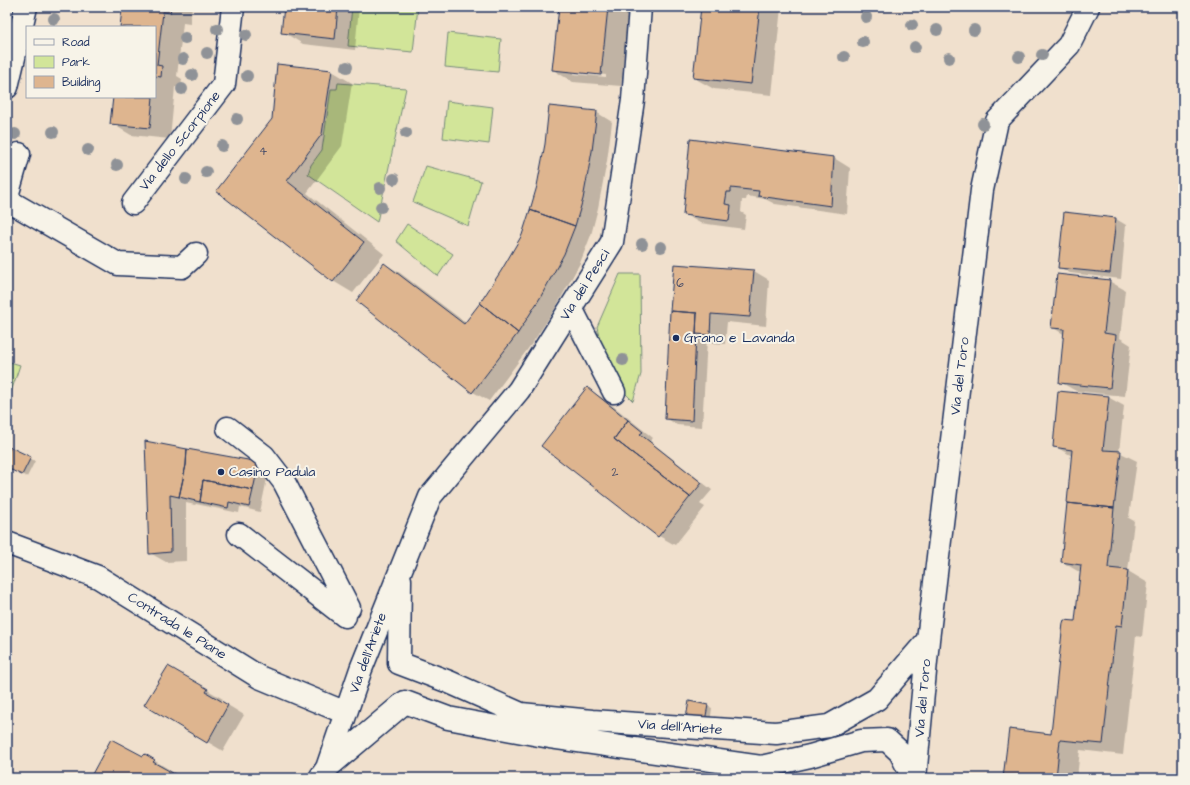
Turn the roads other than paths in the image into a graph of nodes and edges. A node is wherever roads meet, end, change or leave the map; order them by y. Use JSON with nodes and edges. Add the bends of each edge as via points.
{"nodes":[{"id":1,"x":26,"y":7,"type":"edge"},
{"id":2,"x":233,"y":7,"type":"edge"},
{"id":3,"x":640,"y":7,"type":"edge"},
{"id":4,"x":1088,"y":7,"type":"edge"},
{"id":5,"x":7,"y":87,"type":"edge"},
{"id":6,"x":19,"y":154,"type":"dead end"},
{"id":7,"x":7,"y":196,"type":"edge"},
{"id":8,"x":7,"y":200,"type":"edge"},
{"id":9,"x":133,"y":203,"type":"dead end"},
{"id":10,"x":196,"y":254,"type":"dead end"},
{"id":11,"x":571,"y":308,"type":"junction"},
{"id":12,"x":614,"y":392,"type":"dead end"},
{"id":13,"x":228,"y":428,"type":"dead end"},
{"id":14,"x":238,"y":534,"type":"dead end"},
{"id":15,"x":7,"y":543,"type":"edge"},
{"id":16,"x":401,"y":567,"type":"junction"},
{"id":17,"x":928,"y":640,"type":"junction"},
{"id":18,"x":399,"y":663,"type":"junction"},
{"id":19,"x":361,"y":669,"type":"junction"},
{"id":20,"x":405,"y":702,"type":"junction"},
{"id":21,"x":346,"y":713,"type":"junction"},
{"id":22,"x":324,"y":773,"type":"edge"},
{"id":23,"x":914,"y":778,"type":"edge"}],
"edges":[{"from":1,"to":5,"type":"street"},
{"from":2,"to":9,"type":"street","name":"Via dello Scorpione","via":[[224,84]]},
{"from":3,"to":11,"type":"street","name":"Via dei Pesci","via":[[633,100],[612,242]]},
{"from":4,"to":17,"type":"street","name":"Via del Toro","via":[[1069,45],[997,121],[982,190]]},
{"from":6,"to":7,"type":"street"},
{"from":8,"to":10,"type":"street","via":[[118,264],[182,267]]},
{"from":11,"to":12,"type":"street"},
{"from":11,"to":16,"type":"street","name":"Via dei Pesci","via":[[519,390],[430,497]]},
{"from":13,"to":14,"type":"street","via":[[264,456],[284,482],[347,612]]},
{"from":15,"to":21,"type":"street","name":"Contrada le Piane","via":[[98,577],[259,677]]},
{"from":16,"to":18,"type":"street","name":"Via dell'Ariete"},
{"from":16,"to":19,"type":"street","name":"Via dell'Ariete"},
{"from":17,"to":18,"type":"street","name":"Via dell'Ariete","via":[[877,699],[829,726],[776,734],[521,714]]},
{"from":17,"to":23,"type":"street","name":"Via del Toro"},
{"from":18,"to":19,"type":"street","via":[[379,658],[366,663]]},
{"from":18,"to":20,"type":"street","via":[[410,681]]},
{"from":19,"to":20,"type":"street","via":[[356,689],[366,707],[387,712]]},
{"from":19,"to":21,"type":"street","name":"Via dell'Ariete"},
{"from":20,"to":22,"type":"street","name":"Via dell'Ariete"},
{"from":20,"to":23,"type":"street","name":"Via dell'Ariete","via":[[448,718],[543,736],[760,767],[861,741],[887,740],[900,752]]},
{"from":21,"to":22,"type":"street","name":"Via dell'Ariete"}]}
